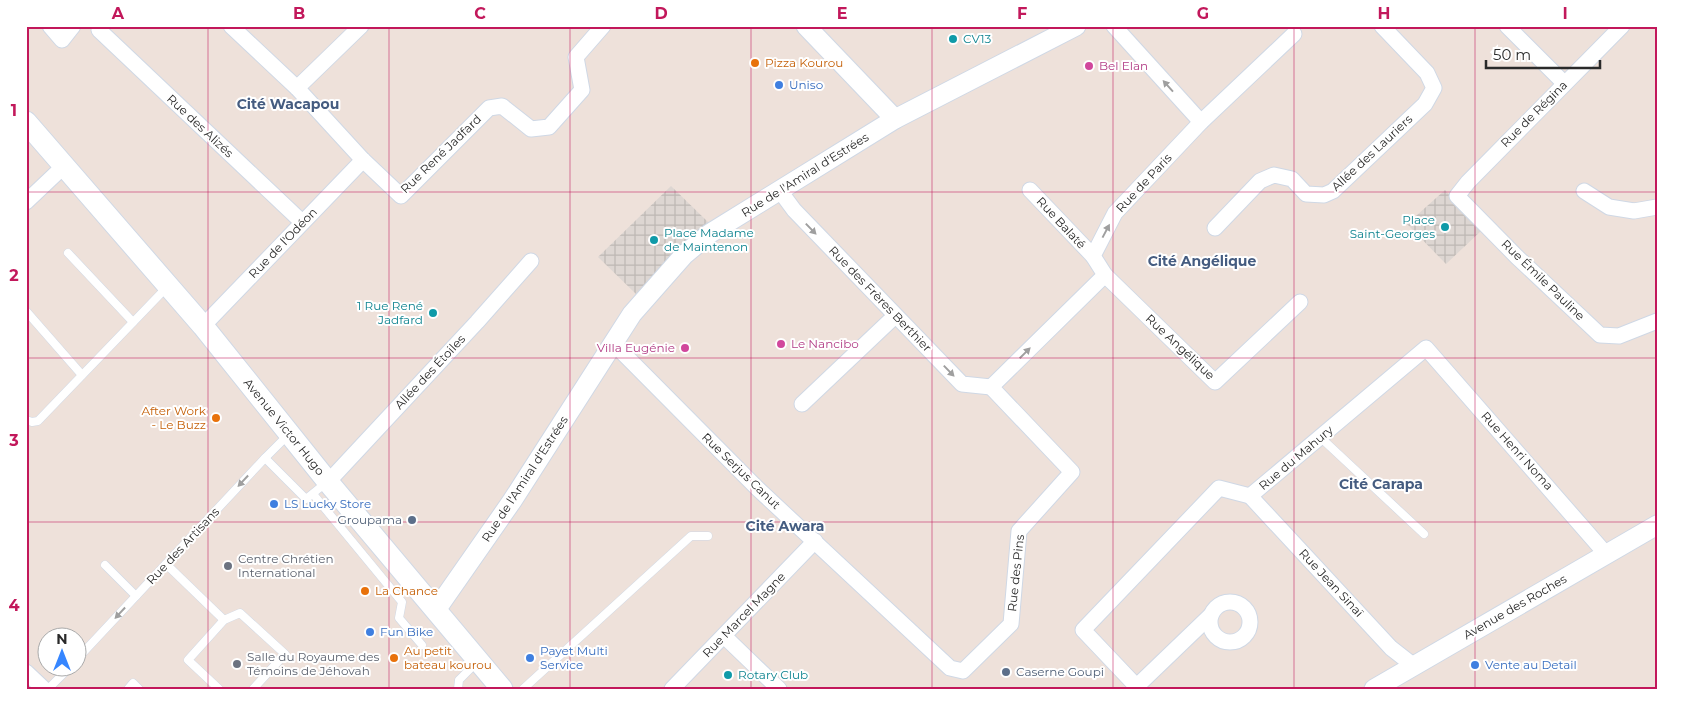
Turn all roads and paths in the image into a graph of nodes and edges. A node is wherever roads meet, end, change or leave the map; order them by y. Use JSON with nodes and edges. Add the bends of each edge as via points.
{"nodes":[{"id":1,"x":50,"y":26,"type":"edge"},
{"id":2,"x":73,"y":26,"type":"edge"},
{"id":3,"x":361,"y":26,"type":"edge"},
{"id":4,"x":603,"y":26,"type":"edge"},
{"id":5,"x":806,"y":26,"type":"edge"},
{"id":6,"x":1076,"y":26,"type":"edge"},
{"id":7,"x":1114,"y":26,"type":"edge"},
{"id":8,"x":1382,"y":26,"type":"edge"},
{"id":9,"x":1507,"y":26,"type":"edge"},
{"id":10,"x":1622,"y":26,"type":"edge"},
{"id":11,"x":234,"y":27,"type":"edge"},
{"id":12,"x":99,"y":30,"type":"dead end"},
{"id":13,"x":1294,"y":34,"type":"dead end"},
{"id":14,"x":1564,"y":83,"type":"junction"},
{"id":15,"x":297,"y":88,"type":"junction"},
{"id":16,"x":895,"y":119,"type":"junction"},
{"id":17,"x":26,"y":122,"type":"edge"},
{"id":18,"x":1201,"y":122,"type":"junction"},
{"id":19,"x":363,"y":160,"type":"junction"},
{"id":20,"x":64,"y":166,"type":"junction"},
{"id":21,"x":1468,"y":182,"type":"joint"},
{"id":22,"x":1030,"y":190,"type":"dead end"},
{"id":23,"x":780,"y":191,"type":"junction"},
{"id":24,"x":1584,"y":191,"type":"dead end"},
{"id":25,"x":26,"y":202,"type":"edge"},
{"id":26,"x":1657,"y":207,"type":"edge"},
{"id":27,"x":302,"y":222,"type":"junction"},
{"id":28,"x":1214,"y":228,"type":"dead end"},
{"id":29,"x":68,"y":253,"type":"dead end"},
{"id":30,"x":1092,"y":256,"type":"junction"},
{"id":31,"x":531,"y":261,"type":"dead end"},
{"id":32,"x":1105,"y":275,"type":"junction"},
{"id":33,"x":168,"y":286,"type":"junction"},
{"id":34,"x":1300,"y":302,"type":"dead end"},
{"id":35,"x":26,"y":311,"type":"edge"},
{"id":36,"x":895,"y":316,"type":"junction"},
{"id":37,"x":1657,"y":321,"type":"edge"},
{"id":38,"x":132,"y":322,"type":"junction"},
{"id":39,"x":202,"y":326,"type":"junction"},
{"id":40,"x":613,"y":343,"type":"junction"},
{"id":41,"x":1426,"y":348,"type":"joint"},
{"id":42,"x":82,"y":375,"type":"junction"},
{"id":43,"x":991,"y":387,"type":"junction"},
{"id":44,"x":802,"y":404,"type":"dead end"},
{"id":45,"x":26,"y":420,"type":"edge"},
{"id":46,"x":290,"y":434,"type":"junction"},
{"id":47,"x":1320,"y":437,"type":"junction"},
{"id":48,"x":265,"y":458,"type":"junction"},
{"id":49,"x":320,"y":488,"type":"junction"},
{"id":50,"x":1250,"y":496,"type":"junction"},
{"id":51,"x":1657,"y":525,"type":"edge"},
{"id":52,"x":1424,"y":534,"type":"dead end"},
{"id":53,"x":708,"y":536,"type":"dead end"},
{"id":54,"x":815,"y":541,"type":"junction"},
{"id":55,"x":1606,"y":554,"type":"junction"},
{"id":56,"x":166,"y":564,"type":"junction"},
{"id":57,"x":105,"y":566,"type":"dead end"},
{"id":58,"x":391,"y":572,"type":"junction"},
{"id":59,"x":136,"y":596,"type":"junction"},
{"id":60,"x":436,"y":610,"type":"junction"},
{"id":61,"x":1211,"y":615,"type":"dead end"},
{"id":62,"x":224,"y":620,"type":"junction"},
{"id":63,"x":724,"y":636,"type":"junction"},
{"id":64,"x":422,"y":645,"type":"dead end"},
{"id":65,"x":88,"y":647,"type":"edge"},
{"id":66,"x":478,"y":661,"type":"junction"},
{"id":67,"x":1414,"y":666,"type":"junction"},
{"id":68,"x":963,"y":671,"type":"joint"},
{"id":69,"x":26,"y":672,"type":"edge"},
{"id":70,"x":58,"y":678,"type":"edge"},
{"id":71,"x":1138,"y":688,"type":"edge"},
{"id":72,"x":46,"y":689,"type":"edge"},
{"id":73,"x":128,"y":689,"type":"edge"},
{"id":74,"x":139,"y":689,"type":"edge"},
{"id":75,"x":219,"y":689,"type":"edge"},
{"id":76,"x":253,"y":689,"type":"edge"},
{"id":77,"x":458,"y":689,"type":"edge"},
{"id":78,"x":502,"y":689,"type":"edge"},
{"id":79,"x":523,"y":689,"type":"edge"},
{"id":80,"x":672,"y":689,"type":"edge"},
{"id":81,"x":779,"y":689,"type":"edge"},
{"id":82,"x":1374,"y":689,"type":"edge"}],
"edges":[{"from":1,"to":2,"type":"street","via":[[62,40]]},
{"from":3,"to":15,"type":"street"},
{"from":4,"to":19,"type":"street","name":"Rue René Jadfard","via":[[576,57],[582,90],[549,127],[530,129],[502,106],[489,108],[401,196]]},
{"from":5,"to":16,"type":"street"},
{"from":6,"to":16,"type":"street","name":"Rue de l'Amiral d'Estrées"},
{"from":18,"to":7,"type":"street","one_way":true},
{"from":8,"to":28,"type":"street","name":"Allée des Lauriers","via":[[1427,74],[1434,88],[1425,104],[1333,191],[1324,195],[1306,194],[1292,178],[1274,175],[1260,181]]},
{"from":9,"to":14,"type":"street"},
{"from":10,"to":14,"type":"street","name":"Rue de Régina"},
{"from":11,"to":15,"type":"street"},
{"from":12,"to":27,"type":"street","name":"Rue des Alizés"},
{"from":13,"to":18,"type":"street","name":"Rue de Paris"},
{"from":14,"to":21,"type":"street","name":"Rue de Régina"},
{"from":15,"to":19,"type":"street"},
{"from":16,"to":23,"type":"street","name":"Rue de l'Amiral d'Estrées"},
{"from":17,"to":20,"type":"main road","name":"Avenue Victor Hugo"},
{"from":30,"to":18,"type":"street","name":"Rue de Paris","one_way":true,"via":[[1115,213]]},
{"from":19,"to":27,"type":"street","name":"Rue de l'Odéon"},
{"from":20,"to":25,"type":"street"},
{"from":20,"to":33,"type":"main road","name":"Avenue Victor Hugo"},
{"from":21,"to":37,"type":"street","name":"Rue Émile Pauline","via":[[1457,196],[1600,335],[1619,336]]},
{"from":22,"to":30,"type":"street","name":"Rue Balaté"},
{"from":23,"to":36,"type":"street","name":"Rue des Frères Berthier","one_way":true,"via":[[794,210]]},
{"from":23,"to":40,"type":"street","name":"Rue de l'Amiral d'Estrées","via":[[709,234],[684,255],[632,314]]},
{"from":24,"to":26,"type":"street","via":[[1609,207],[1634,211]]},
{"from":27,"to":39,"type":"street","name":"Rue de l'Odéon"},
{"from":29,"to":38,"type":"lane"},
{"from":30,"to":32,"type":"street"},
{"from":31,"to":49,"type":"street","name":"Allée des Étoiles"},
{"from":32,"to":34,"type":"street","name":"Rue Angélique","via":[[1215,382]]},
{"from":43,"to":32,"type":"street","one_way":true},
{"from":33,"to":38,"type":"lane"},
{"from":33,"to":39,"type":"main road","name":"Avenue Victor Hugo"},
{"from":35,"to":42,"type":"lane"},
{"from":36,"to":43,"type":"street","name":"Rue des Frères Berthier","one_way":true,"via":[[962,384]]},
{"from":36,"to":44,"type":"street"},
{"from":38,"to":42,"type":"lane"},
{"from":39,"to":46,"type":"main road","name":"Avenue Victor Hugo"},
{"from":40,"to":54,"type":"street","name":"Rue Serjus Canut","via":[[757,488]]},
{"from":40,"to":60,"type":"street","name":"Rue de l'Amiral d'Estrées","via":[[512,501]]},
{"from":41,"to":47,"type":"street","name":"Rue du Mahury"},
{"from":41,"to":55,"type":"street","name":"Rue Henri Noma"},
{"from":42,"to":45,"type":"lane","via":[[38,421]]},
{"from":43,"to":68,"type":"street","name":"Rue des Pins","via":[[1072,472],[1019,531],[1011,624]]},
{"from":46,"to":48,"type":"lane","name":"Rue des Artisans"},
{"from":46,"to":49,"type":"main road","name":"Avenue Victor Hugo"},
{"from":47,"to":50,"type":"street","name":"Rue du Mahury"},
{"from":47,"to":52,"type":"lane"},
{"from":48,"to":49,"type":"lane","via":[[306,499]]},
{"from":48,"to":56,"type":"lane","name":"Rue des Artisans","one_way":true},
{"from":49,"to":58,"type":"main road","name":"Avenue Victor Hugo"},
{"from":50,"to":67,"type":"street","name":"Rue Jean Sinaï","via":[[1391,648]]},
{"from":50,"to":71,"type":"street","name":"Rue du Mahury","via":[[1219,488],[1083,630]]},
{"from":51,"to":55,"type":"street","name":"Avenue des Roches"},
{"from":53,"to":79,"type":"lane","via":[[691,536]]},
{"from":54,"to":63,"type":"street","name":"Rue Marcel Magne"},
{"from":54,"to":68,"type":"street","name":"Rue Serjus Canut","via":[[950,668]]},
{"from":55,"to":67,"type":"street","name":"Avenue des Roches"},
{"from":56,"to":59,"type":"lane","name":"Rue des Artisans"},
{"from":56,"to":62,"type":"lane"},
{"from":57,"to":59,"type":"lane"},
{"from":58,"to":60,"type":"main road","name":"Avenue Victor Hugo"},
{"from":58,"to":64,"type":"lane","via":[[402,602],[399,618]]},
{"from":59,"to":65,"type":"lane","name":"Rue des Artisans","one_way":true},
{"from":60,"to":66,"type":"main road","name":"Avenue Victor Hugo"},
{"from":61,"to":71,"type":"street"},
{"from":62,"to":75,"type":"lane","via":[[188,660]]},
{"from":62,"to":76,"type":"lane","via":[[240,613],[285,654]]},
{"from":63,"to":80,"type":"street","name":"Rue Marcel Magne"},
{"from":63,"to":81,"type":"street"},
{"from":66,"to":77,"type":"lane","via":[[459,680]]},
{"from":66,"to":78,"type":"main road","name":"Avenue Victor Hugo"},
{"from":67,"to":82,"type":"street","name":"Avenue des Roches"},
{"from":69,"to":72,"type":"street"},
{"from":70,"to":72,"type":"lane"},
{"from":73,"to":74,"type":"lane","via":[[133,683]]}]}
